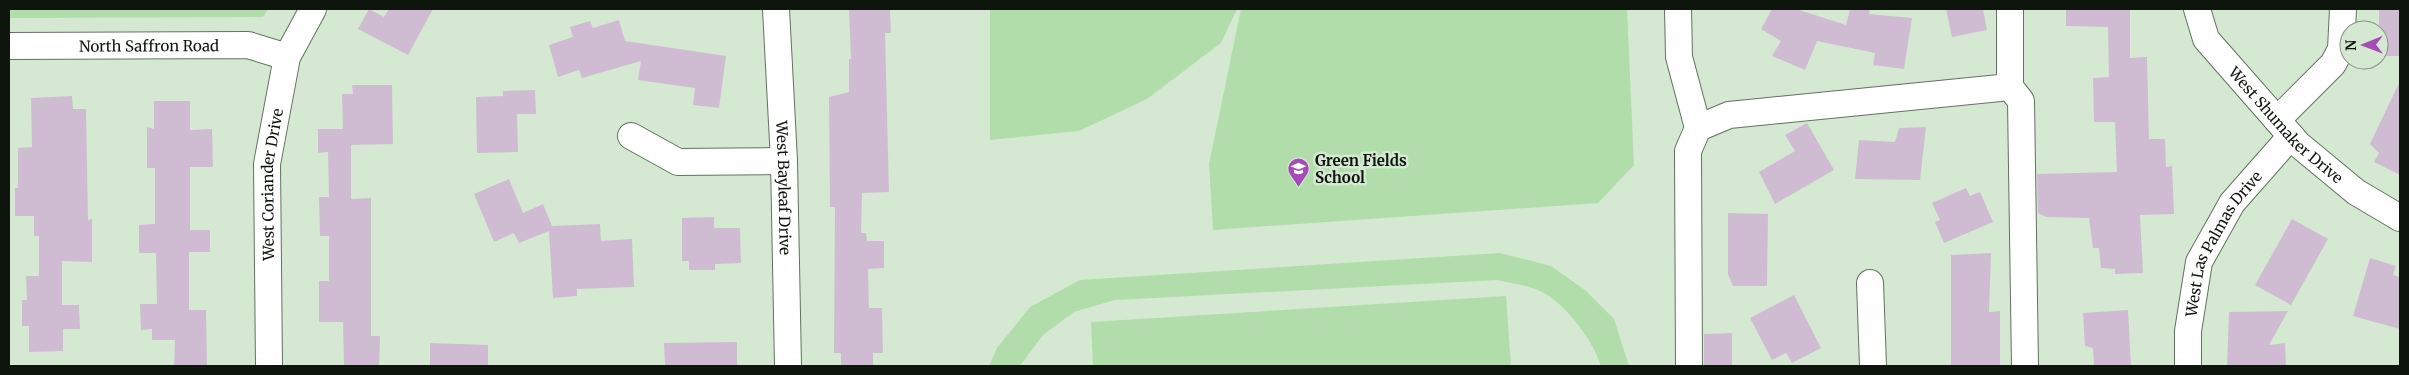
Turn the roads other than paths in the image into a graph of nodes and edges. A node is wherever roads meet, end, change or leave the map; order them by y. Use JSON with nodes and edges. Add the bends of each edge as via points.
{"nodes":[{"id":1,"x":313,"y":9,"type":"edge"},
{"id":2,"x":776,"y":9,"type":"edge"},
{"id":3,"x":1678,"y":9,"type":"edge"},
{"id":4,"x":2010,"y":9,"type":"edge"},
{"id":5,"x":2197,"y":9,"type":"edge"},
{"id":6,"x":2343,"y":9,"type":"edge"},
{"id":7,"x":9,"y":46,"type":"edge"},
{"id":8,"x":287,"y":57,"type":"junction"},
{"id":9,"x":2010,"y":87,"type":"junction"},
{"id":10,"x":1698,"y":128,"type":"junction"},
{"id":11,"x":2284,"y":128,"type":"junction"},
{"id":12,"x":631,"y":136,"type":"dead end"},
{"id":13,"x":784,"y":161,"type":"junction"},
{"id":14,"x":2400,"y":218,"type":"edge"},
{"id":15,"x":1870,"y":283,"type":"dead end"},
{"id":16,"x":269,"y":366,"type":"edge"},
{"id":17,"x":788,"y":366,"type":"edge"},
{"id":18,"x":1689,"y":366,"type":"edge"},
{"id":19,"x":1872,"y":366,"type":"edge"},
{"id":20,"x":2025,"y":366,"type":"edge"},
{"id":21,"x":2188,"y":366,"type":"edge"}],
"edges":[{"from":1,"to":8,"type":"street","name":"West Coriander Drive"},
{"from":2,"to":13,"type":"street","name":"West Bayleaf Drive"},
{"from":3,"to":10,"type":"street","via":[[1679,56]]},
{"from":4,"to":9,"type":"street"},
{"from":5,"to":11,"type":"street","name":"West Shumaker Drive","via":[[2206,39]]},
{"from":6,"to":11,"type":"street","name":"West Las Palmas Drive","via":[[2341,49]]},
{"from":7,"to":8,"type":"street","name":"North Saffron Road","via":[[248,45]]},
{"from":8,"to":16,"type":"street","name":"West Coriander Drive","via":[[267,164]]},
{"from":9,"to":10,"type":"street","via":[[1729,115]]},
{"from":9,"to":20,"type":"street","via":[[2021,101]]},
{"from":10,"to":18,"type":"street","via":[[1688,151]]},
{"from":11,"to":14,"type":"street","name":"West Shumaker Drive","via":[[2356,192]]},
{"from":11,"to":21,"type":"street","name":"West Las Palmas Drive","via":[[2232,203],[2199,262],[2188,332]]},
{"from":12,"to":13,"type":"street","via":[[678,162]]},
{"from":13,"to":17,"type":"street","name":"West Bayleaf Drive"},
{"from":15,"to":19,"type":"street"}]}
